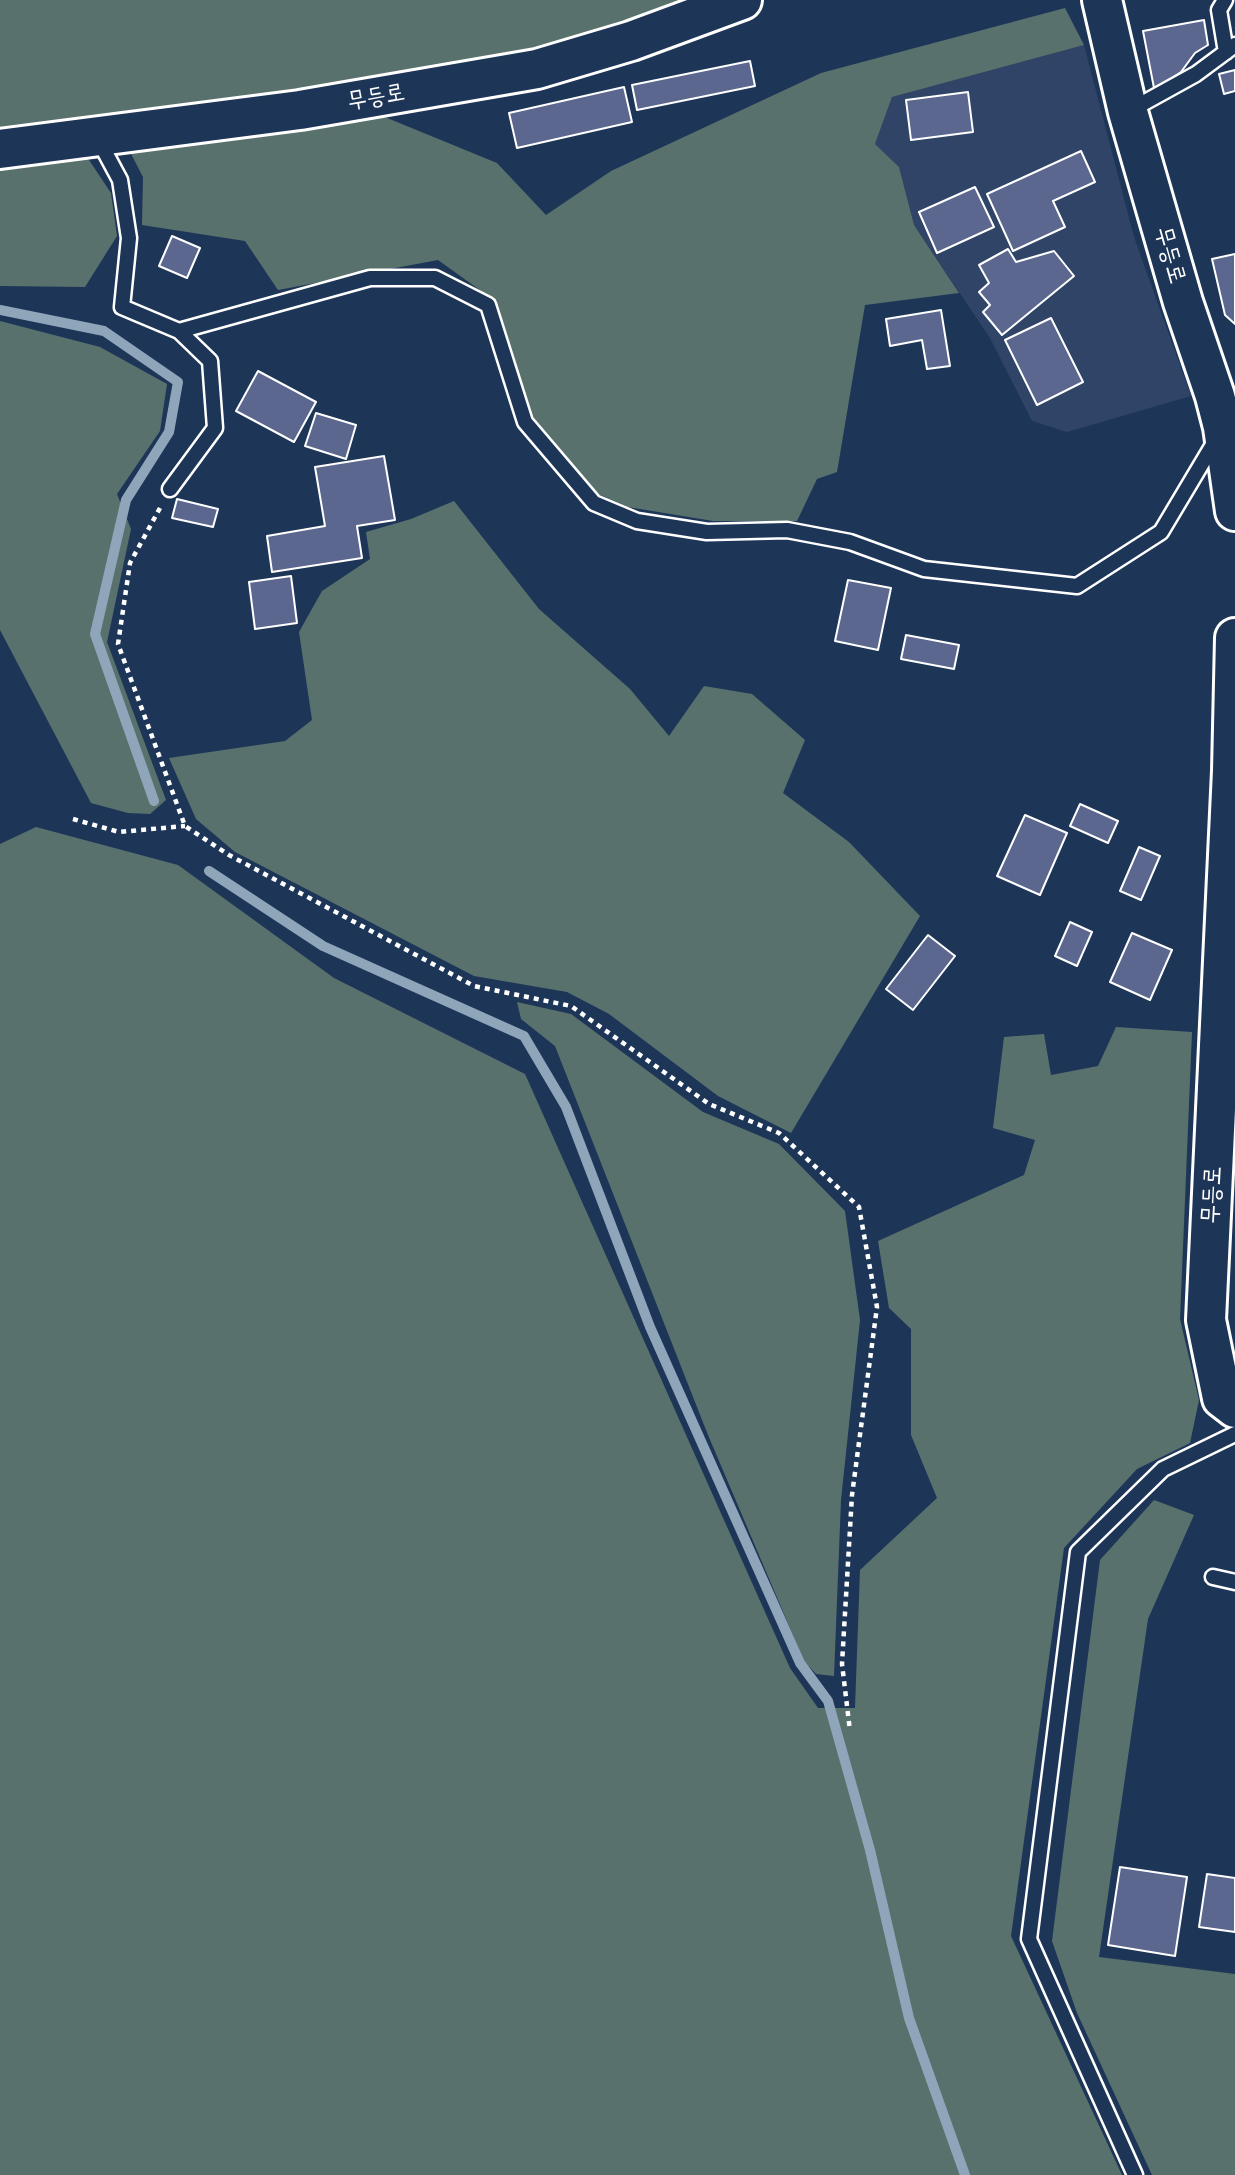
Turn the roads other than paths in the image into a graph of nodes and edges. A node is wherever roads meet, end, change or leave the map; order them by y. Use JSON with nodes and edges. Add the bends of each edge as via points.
{"nodes":[{"id":1,"x":742,"y":0,"type":"edge"},
{"id":2,"x":1102,"y":0,"type":"edge"},
{"id":3,"x":1225,"y":0,"type":"edge"},
{"id":4,"x":1230,"y":49,"type":"edge"},
{"id":5,"x":1128,"y":112,"type":"junction"},
{"id":6,"x":97,"y":136,"type":"junction"},
{"id":7,"x":0,"y":149,"type":"edge"},
{"id":8,"x":179,"y":331,"type":"junction"},
{"id":9,"x":1229,"y":421,"type":"edge"},
{"id":10,"x":170,"y":489,"type":"road end"},
{"id":11,"x":1235,"y":511,"type":"edge"},
{"id":12,"x":1235,"y":638,"type":"edge"},
{"id":13,"x":1235,"y":1408,"type":"edge"},
{"id":14,"x":1235,"y":1434,"type":"edge"},
{"id":15,"x":1213,"y":1577,"type":"dead end"},
{"id":16,"x":1235,"y":1582,"type":"edge"},
{"id":17,"x":1135,"y":2175,"type":"edge"}],
"edges":[{"from":1,"to":6,"type":"main road","name":"무등로","via":[[537,69],[300,110]]},
{"from":2,"to":5,"type":"main road","name":"무등로"},
{"from":3,"to":4,"type":"lane","via":[[1219,10]]},
{"from":4,"to":5,"type":"lane"},
{"from":5,"to":9,"type":"main road","name":"무등로","via":[[1183,302],[1215,396]]},
{"from":6,"to":7,"type":"main road","name":"무등로"},
{"from":6,"to":8,"type":"lane","via":[[120,180],[129,238],[122,307]]},
{"from":8,"to":9,"type":"lane","via":[[370,278],[435,278],[488,305],[525,422],[593,503],[637,522],[707,531],[787,530],[850,542],[924,569],[1077,586],[1161,533]]},
{"from":8,"to":10,"type":"lane","via":[[210,361],[215,428]]},
{"from":9,"to":11,"type":"main road","name":"무등로"},
{"from":12,"to":13,"type":"main road","name":"무등로","via":[[1206,1320],[1222,1398]]},
{"from":14,"to":17,"type":"lane","via":[[1163,1469],[1078,1552],[1029,1939]]},
{"from":15,"to":16,"type":"lane"}]}
